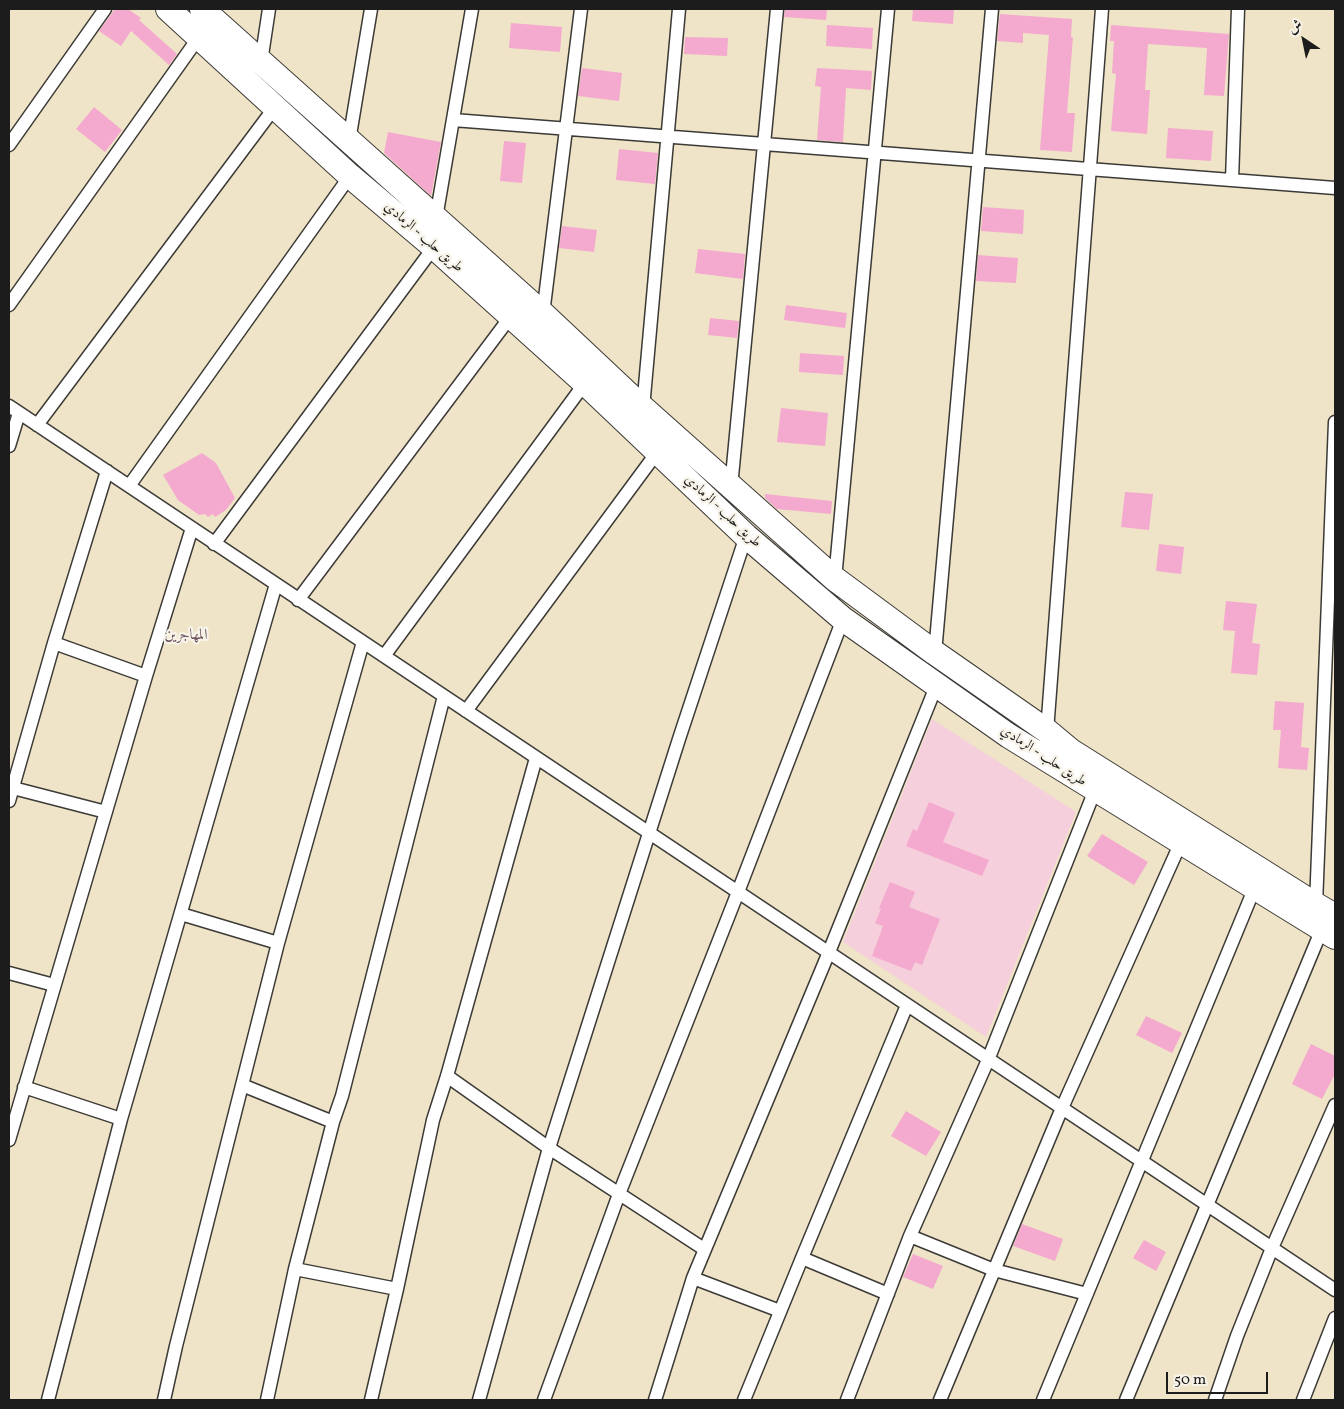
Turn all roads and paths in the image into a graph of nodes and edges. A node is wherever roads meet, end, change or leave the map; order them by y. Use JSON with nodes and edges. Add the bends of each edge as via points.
{"nodes":[{"id":1,"x":105,"y":9,"type":"edge"},
{"id":2,"x":168,"y":9,"type":"edge"},
{"id":3,"x":202,"y":9,"type":"edge"},
{"id":4,"x":269,"y":9,"type":"edge"},
{"id":5,"x":371,"y":9,"type":"edge"},
{"id":6,"x":472,"y":9,"type":"edge"},
{"id":7,"x":581,"y":9,"type":"edge"},
{"id":8,"x":679,"y":9,"type":"edge"},
{"id":9,"x":777,"y":9,"type":"edge"},
{"id":10,"x":888,"y":9,"type":"edge"},
{"id":11,"x":992,"y":9,"type":"edge"},
{"id":12,"x":1102,"y":9,"type":"edge"},
{"id":13,"x":1238,"y":9,"type":"edge"},
{"id":14,"x":199,"y":37,"type":"junction"},
{"id":15,"x":261,"y":62,"type":"junction"},
{"id":16,"x":275,"y":107,"type":"junction"},
{"id":17,"x":453,"y":120,"type":"junction"},
{"id":18,"x":566,"y":128,"type":"junction"},
{"id":19,"x":667,"y":136,"type":"junction"},
{"id":20,"x":349,"y":141,"type":"junction"},
{"id":21,"x":9,"y":144,"type":"edge"},
{"id":22,"x":764,"y":144,"type":"junction"},
{"id":23,"x":874,"y":152,"type":"junction"},
{"id":24,"x":979,"y":160,"type":"junction"},
{"id":25,"x":1090,"y":168,"type":"junction"},
{"id":26,"x":350,"y":176,"type":"junction"},
{"id":27,"x":1232,"y":180,"type":"junction"},
{"id":28,"x":1335,"y":188,"type":"edge"},
{"id":29,"x":436,"y":218,"type":"junction"},
{"id":30,"x":434,"y":247,"type":"junction"},
{"id":31,"x":9,"y":305,"type":"edge"},
{"id":32,"x":543,"y":314,"type":"junction"},
{"id":33,"x":511,"y":316,"type":"junction"},
{"id":34,"x":585,"y":383,"type":"junction"},
{"id":35,"x":643,"y":408,"type":"junction"},
{"id":36,"x":14,"y":409,"type":"edge"},
{"id":37,"x":1335,"y":422,"type":"edge"},
{"id":38,"x":37,"y":425,"type":"junction"},
{"id":39,"x":9,"y":446,"type":"edge"},
{"id":40,"x":658,"y":451,"type":"junction"},
{"id":41,"x":107,"y":471,"type":"junction"},
{"id":42,"x":129,"y":486,"type":"junction"},
{"id":43,"x":732,"y":487,"type":"junction"},
{"id":44,"x":192,"y":528,"type":"junction"},
{"id":45,"x":746,"y":536,"type":"junction"},
{"id":46,"x":214,"y":544,"type":"junction"},
{"id":47,"x":835,"y":579,"type":"junction"},
{"id":48,"x":276,"y":584,"type":"junction"},
{"id":49,"x":298,"y":600,"type":"junction"},
{"id":50,"x":843,"y":619,"type":"junction"},
{"id":51,"x":363,"y":642,"type":"junction"},
{"id":52,"x":54,"y":643,"type":"junction"},
{"id":53,"x":935,"y":653,"type":"junction"},
{"id":54,"x":384,"y":656,"type":"junction"},
{"id":55,"x":146,"y":676,"type":"junction"},
{"id":56,"x":937,"y":684,"type":"junction"},
{"id":57,"x":444,"y":696,"type":"junction"},
{"id":58,"x":466,"y":711,"type":"junction"},
{"id":59,"x":1047,"y":732,"type":"junction"},
{"id":60,"x":536,"y":758,"type":"junction"},
{"id":61,"x":13,"y":788,"type":"junction"},
{"id":62,"x":1095,"y":790,"type":"junction"},
{"id":63,"x":9,"y":802,"type":"edge"},
{"id":64,"x":106,"y":812,"type":"junction"},
{"id":65,"x":650,"y":833,"type":"junction"},
{"id":66,"x":1181,"y":842,"type":"junction"},
{"id":67,"x":1255,"y":887,"type":"junction"},
{"id":68,"x":738,"y":892,"type":"junction"},
{"id":69,"x":181,"y":914,"type":"junction"},
{"id":70,"x":1327,"y":922,"type":"edge"},
{"id":71,"x":278,"y":943,"type":"junction"},
{"id":72,"x":829,"y":952,"type":"junction"},
{"id":73,"x":9,"y":973,"type":"edge"},
{"id":74,"x":54,"y":986,"type":"junction"},
{"id":75,"x":908,"y":1005,"type":"junction"},
{"id":76,"x":988,"y":1060,"type":"junction"},
{"id":77,"x":447,"y":1076,"type":"junction"},
{"id":78,"x":242,"y":1085,"type":"junction"},
{"id":79,"x":24,"y":1087,"type":"junction"},
{"id":80,"x":1335,"y":1105,"type":"edge"},
{"id":81,"x":1062,"y":1108,"type":"junction"},
{"id":82,"x":121,"y":1120,"type":"junction"},
{"id":83,"x":333,"y":1122,"type":"junction"},
{"id":84,"x":9,"y":1140,"type":"edge"},
{"id":85,"x":549,"y":1148,"type":"junction"},
{"id":86,"x":1142,"y":1161,"type":"junction"},
{"id":87,"x":619,"y":1194,"type":"junction"},
{"id":88,"x":1207,"y":1205,"type":"junction"},
{"id":89,"x":910,"y":1236,"type":"junction"},
{"id":90,"x":1272,"y":1248,"type":"junction"},
{"id":91,"x":704,"y":1249,"type":"junction"},
{"id":92,"x":802,"y":1258,"type":"junction"},
{"id":93,"x":296,"y":1269,"type":"junction"},
{"id":94,"x":994,"y":1270,"type":"junction"},
{"id":95,"x":693,"y":1278,"type":"junction"},
{"id":96,"x":398,"y":1290,"type":"junction"},
{"id":97,"x":1335,"y":1290,"type":"edge"},
{"id":98,"x":888,"y":1294,"type":"junction"},
{"id":99,"x":1087,"y":1294,"type":"junction"},
{"id":100,"x":780,"y":1311,"type":"junction"},
{"id":101,"x":1335,"y":1318,"type":"edge"},
{"id":102,"x":48,"y":1400,"type":"edge"},
{"id":103,"x":164,"y":1400,"type":"edge"},
{"id":104,"x":267,"y":1400,"type":"edge"},
{"id":105,"x":371,"y":1400,"type":"edge"},
{"id":106,"x":479,"y":1400,"type":"edge"},
{"id":107,"x":544,"y":1400,"type":"edge"},
{"id":108,"x":655,"y":1400,"type":"edge"},
{"id":109,"x":744,"y":1400,"type":"edge"},
{"id":110,"x":847,"y":1400,"type":"edge"},
{"id":111,"x":940,"y":1400,"type":"edge"},
{"id":112,"x":1043,"y":1400,"type":"edge"},
{"id":113,"x":1126,"y":1400,"type":"edge"},
{"id":114,"x":1215,"y":1400,"type":"edge"},
{"id":115,"x":1303,"y":1400,"type":"edge"}],
"edges":[{"from":1,"to":21,"type":"street"},
{"from":2,"to":14,"type":"highway","name":"طريق حلب - الرمادي"},
{"from":3,"to":15,"type":"highway","name":"طريق حلب - الرمادي"},
{"from":4,"to":15,"type":"street"},
{"from":5,"to":20,"type":"street"},
{"from":6,"to":17,"type":"street"},
{"from":7,"to":18,"type":"street"},
{"from":8,"to":19,"type":"street"},
{"from":9,"to":22,"type":"street"},
{"from":10,"to":23,"type":"street"},
{"from":11,"to":24,"type":"street"},
{"from":12,"to":25,"type":"street"},
{"from":13,"to":27,"type":"street"},
{"from":14,"to":16,"type":"highway","name":"طريق حلب - الرمادي"},
{"from":14,"to":31,"type":"street"},
{"from":15,"to":20,"type":"highway","name":"طريق حلب - الرمادي"},
{"from":16,"to":26,"type":"highway","name":"طريق حلب - الرمادي"},
{"from":16,"to":38,"type":"street"},
{"from":17,"to":18,"type":"street"},
{"from":17,"to":29,"type":"street"},
{"from":18,"to":19,"type":"street"},
{"from":18,"to":32,"type":"street"},
{"from":19,"to":22,"type":"street"},
{"from":19,"to":35,"type":"street"},
{"from":20,"to":29,"type":"highway","name":"طريق حلب - الرمادي"},
{"from":22,"to":23,"type":"street"},
{"from":22,"to":43,"type":"street"},
{"from":23,"to":24,"type":"street"},
{"from":23,"to":47,"type":"street"},
{"from":24,"to":25,"type":"street"},
{"from":24,"to":53,"type":"street"},
{"from":25,"to":27,"type":"street"},
{"from":25,"to":59,"type":"street"},
{"from":26,"to":30,"type":"highway","name":"طريق حلب - الرمادي"},
{"from":26,"to":42,"type":"street"},
{"from":27,"to":28,"type":"street"},
{"from":29,"to":32,"type":"highway","name":"طريق حلب - الرمادي"},
{"from":30,"to":33,"type":"highway","name":"طريق حلب - الرمادي"},
{"from":30,"to":46,"type":"street"},
{"from":32,"to":35,"type":"highway","name":"طريق حلب - الرمادي"},
{"from":33,"to":34,"type":"highway","name":"طريق حلب - الرمادي"},
{"from":33,"to":49,"type":"street"},
{"from":34,"to":40,"type":"highway","name":"طريق حلب - الرمادي"},
{"from":34,"to":54,"type":"street"},
{"from":35,"to":43,"type":"highway","name":"طريق حلب - الرمادي"},
{"from":36,"to":38,"type":"street"},
{"from":36,"to":39,"type":"street"},
{"from":37,"to":70,"type":"street"},
{"from":38,"to":41,"type":"street"},
{"from":40,"to":45,"type":"highway","name":"طريق حلب - الرمادي"},
{"from":40,"to":58,"type":"street"},
{"from":41,"to":42,"type":"street"},
{"from":41,"to":52,"type":"street"},
{"from":42,"to":44,"type":"street"},
{"from":43,"to":47,"type":"highway","name":"طريق حلب - الرمادي"},
{"from":44,"to":46,"type":"street"},
{"from":44,"to":55,"type":"street"},
{"from":45,"to":50,"type":"highway","name":"طريق حلب - الرمادي"},
{"from":45,"to":65,"type":"street"},
{"from":46,"to":48,"type":"street"},
{"from":47,"to":53,"type":"highway","name":"طريق حلب - الرمادي"},
{"from":48,"to":49,"type":"street"},
{"from":48,"to":69,"type":"street"},
{"from":49,"to":51,"type":"street"},
{"from":50,"to":56,"type":"highway","name":"طريق حلب - الرمادي"},
{"from":50,"to":68,"type":"street"},
{"from":51,"to":54,"type":"street"},
{"from":51,"to":71,"type":"street"},
{"from":52,"to":55,"type":"street"},
{"from":52,"to":61,"type":"street"},
{"from":53,"to":59,"type":"highway","name":"طريق حلب - الرمادي"},
{"from":54,"to":57,"type":"street"},
{"from":55,"to":64,"type":"street"},
{"from":56,"to":62,"type":"highway","name":"طريق حلب - الرمادي","via":[[1009,736]]},
{"from":56,"to":72,"type":"street"},
{"from":57,"to":58,"type":"street"},
{"from":57,"to":83,"type":"street"},
{"from":58,"to":60,"type":"street"},
{"from":59,"to":70,"type":"highway","name":"طريق حلب - الرمادي"},
{"from":60,"to":65,"type":"street"},
{"from":60,"to":77,"type":"street"},
{"from":61,"to":63,"type":"street"},
{"from":61,"to":64,"type":"street"},
{"from":62,"to":66,"type":"highway","name":"طريق حلب - الرمادي"},
{"from":62,"to":76,"type":"street"},
{"from":64,"to":74,"type":"street"},
{"from":65,"to":68,"type":"street"},
{"from":65,"to":85,"type":"street"},
{"from":66,"to":67,"type":"highway","name":"طريق حلب - الرمادي"},
{"from":66,"to":81,"type":"street"},
{"from":67,"to":70,"type":"highway","name":"طريق حلب - الرمادي"},
{"from":67,"to":86,"type":"street"},
{"from":68,"to":72,"type":"street"},
{"from":68,"to":87,"type":"street"},
{"from":69,"to":71,"type":"street"},
{"from":69,"to":82,"type":"street"},
{"from":70,"to":88,"type":"street"},
{"from":71,"to":78,"type":"street"},
{"from":72,"to":75,"type":"street"},
{"from":72,"to":91,"type":"street"},
{"from":73,"to":74,"type":"street"},
{"from":74,"to":79,"type":"street"},
{"from":75,"to":76,"type":"street"},
{"from":75,"to":92,"type":"street"},
{"from":76,"to":81,"type":"street"},
{"from":76,"to":89,"type":"street"},
{"from":77,"to":85,"type":"street"},
{"from":77,"to":96,"type":"street","via":[[433,1120]]},
{"from":78,"to":83,"type":"street"},
{"from":78,"to":103,"type":"street"},
{"from":79,"to":82,"type":"street"},
{"from":79,"to":84,"type":"street"},
{"from":80,"to":90,"type":"street"},
{"from":81,"to":86,"type":"street"},
{"from":81,"to":94,"type":"street"},
{"from":82,"to":102,"type":"street"},
{"from":83,"to":93,"type":"street"},
{"from":85,"to":87,"type":"street"},
{"from":85,"to":106,"type":"street"},
{"from":86,"to":88,"type":"street"},
{"from":86,"to":99,"type":"street"},
{"from":87,"to":91,"type":"street"},
{"from":87,"to":107,"type":"street"},
{"from":88,"to":90,"type":"street"},
{"from":88,"to":113,"type":"street"},
{"from":89,"to":94,"type":"street"},
{"from":89,"to":98,"type":"street"},
{"from":90,"to":97,"type":"street"},
{"from":90,"to":114,"type":"street"},
{"from":91,"to":95,"type":"street"},
{"from":92,"to":98,"type":"street"},
{"from":92,"to":100,"type":"street"},
{"from":93,"to":96,"type":"street"},
{"from":93,"to":104,"type":"street"},
{"from":94,"to":99,"type":"street"},
{"from":94,"to":111,"type":"street"},
{"from":95,"to":100,"type":"street"},
{"from":95,"to":108,"type":"street"},
{"from":96,"to":105,"type":"street"},
{"from":98,"to":110,"type":"street"},
{"from":99,"to":112,"type":"street"},
{"from":100,"to":109,"type":"street"},
{"from":101,"to":115,"type":"street"}]}
